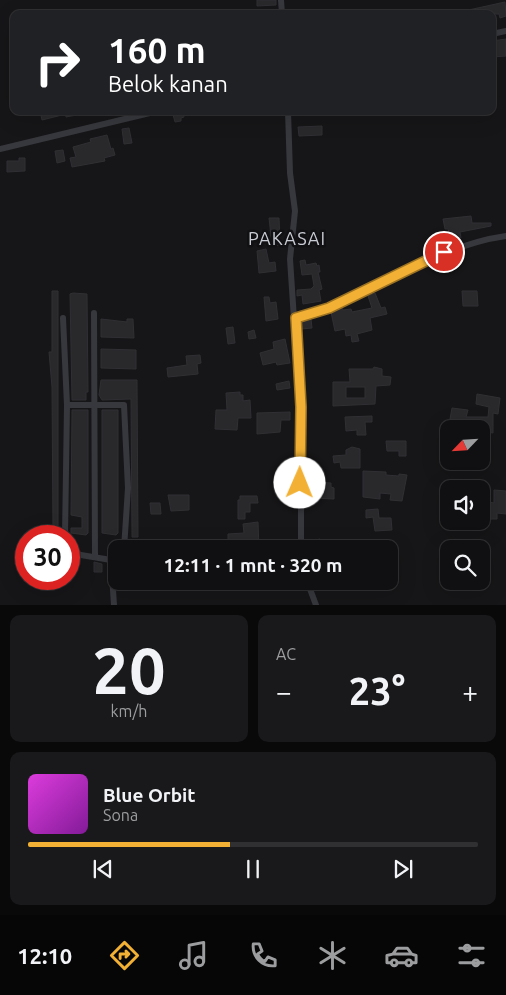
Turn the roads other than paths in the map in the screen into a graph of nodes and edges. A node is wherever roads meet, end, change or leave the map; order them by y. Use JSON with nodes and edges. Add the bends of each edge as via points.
{"nodes":[{"id":1,"x":141,"y":115,"type":"edge"},
{"id":2,"x":288,"y":115,"type":"edge"},
{"id":3,"x":0,"y":149,"type":"edge"},
{"id":4,"x":506,"y":236,"type":"edge"},
{"id":5,"x":94,"y":313,"type":"dead end"},
{"id":6,"x":63,"y":318,"type":"dead end"},
{"id":7,"x":296,"y":318,"type":"junction"},
{"id":8,"x":94,"y":405,"type":"junction"},
{"id":9,"x":67,"y":406,"type":"junction"},
{"id":10,"x":65,"y":525,"type":"edge"},
{"id":11,"x":125,"y":540,"type":"edge"},
{"id":12,"x":301,"y":540,"type":"edge"},
{"id":13,"x":80,"y":555,"type":"edge"},
{"id":14,"x":94,"y":557,"type":"junction"},
{"id":15,"x":108,"y":558,"type":"edge"},
{"id":16,"x":114,"y":590,"type":"edge"},
{"id":17,"x":310,"y":590,"type":"edge"},
{"id":18,"x":114,"y":605,"type":"edge"},
{"id":19,"x":316,"y":605,"type":"edge"}],
"edges":[{"from":1,"to":3,"type":"street"},
{"from":2,"to":7,"type":"street","via":[[294,211],[290,250]]},
{"from":4,"to":7,"type":"street","via":[[444,252],[329,308]]},
{"from":5,"to":8,"type":"street"},
{"from":6,"to":9,"type":"street"},
{"from":7,"to":12,"type":"street","via":[[301,425]]},
{"from":8,"to":9,"type":"street"},
{"from":8,"to":11,"type":"street","via":[[124,405],[128,488]]},
{"from":8,"to":14,"type":"street"},
{"from":9,"to":10,"type":"street"},
{"from":13,"to":14,"type":"street"},
{"from":14,"to":15,"type":"street"},
{"from":16,"to":18,"type":"street"},
{"from":17,"to":19,"type":"street"}]}
